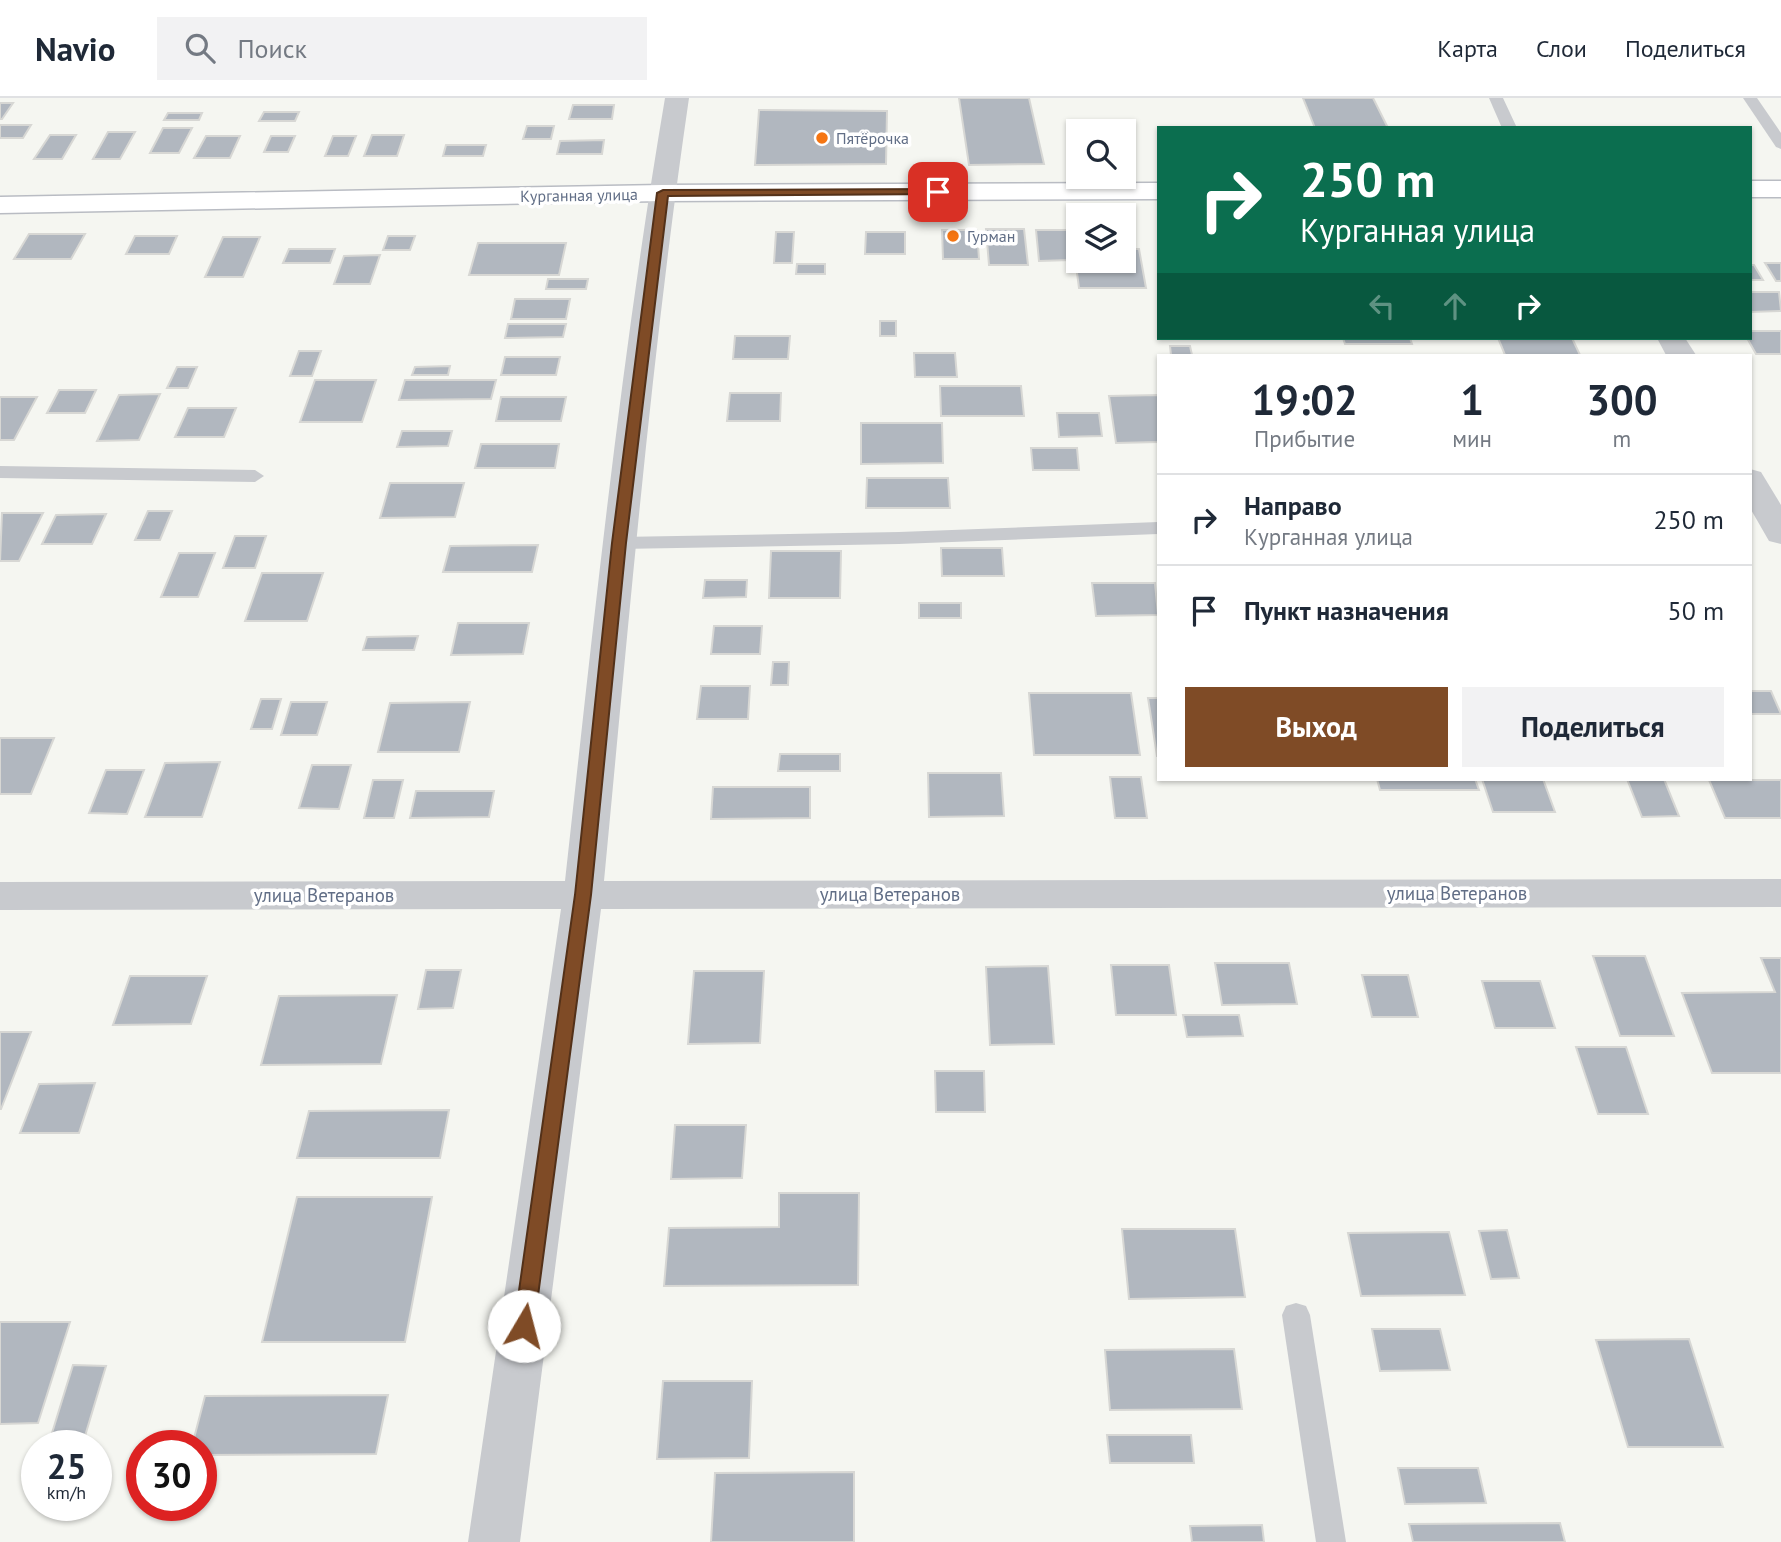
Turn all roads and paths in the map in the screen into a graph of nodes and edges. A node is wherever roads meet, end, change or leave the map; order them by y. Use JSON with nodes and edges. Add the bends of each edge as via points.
{"nodes":[{"id":1,"x":677,"y":98,"type":"edge"},
{"id":2,"x":1496,"y":98,"type":"edge"},
{"id":3,"x":1750,"y":98,"type":"edge"},
{"id":4,"x":1509,"y":126,"type":"edge"},
{"id":5,"x":1781,"y":144,"type":"edge"},
{"id":6,"x":1752,"y":189,"type":"edge"},
{"id":7,"x":1781,"y":189,"type":"edge"},
{"id":8,"x":1157,"y":191,"type":"edge"},
{"id":9,"x":663,"y":193,"type":"junction"},
{"id":10,"x":0,"y":205,"type":"edge"},
{"id":11,"x":0,"y":472,"type":"edge"},
{"id":12,"x":255,"y":476,"type":"dead end"},
{"id":13,"x":1752,"y":483,"type":"edge"},
{"id":14,"x":1157,"y":528,"type":"edge"},
{"id":15,"x":1781,"y":534,"type":"edge"},
{"id":16,"x":619,"y":543,"type":"junction"},
{"id":17,"x":1781,"y":893,"type":"edge"},
{"id":18,"x":583,"y":895,"type":"junction"},
{"id":19,"x":0,"y":896,"type":"edge"},
{"id":20,"x":1296,"y":1315,"type":"dead end"},
{"id":21,"x":494,"y":1542,"type":"edge"},
{"id":22,"x":1331,"y":1542,"type":"edge"}],
"edges":[{"from":1,"to":9,"type":"street"},
{"from":2,"to":4,"type":"lane"},
{"from":3,"to":5,"type":"lane"},
{"from":6,"to":7,"type":"street"},
{"from":8,"to":9,"type":"street","name":"Курганная улица"},
{"from":9,"to":10,"type":"street","name":"Курганная улица"},
{"from":9,"to":16,"type":"street"},
{"from":11,"to":12,"type":"lane"},
{"from":13,"to":15,"type":"street"},
{"from":14,"to":16,"type":"lane"},
{"from":16,"to":18,"type":"street"},
{"from":17,"to":18,"type":"street","name":"улица Ветеранов"},
{"from":18,"to":19,"type":"street","name":"улица Ветеранов"},
{"from":18,"to":21,"type":"street"},
{"from":20,"to":22,"type":"lane"}]}
